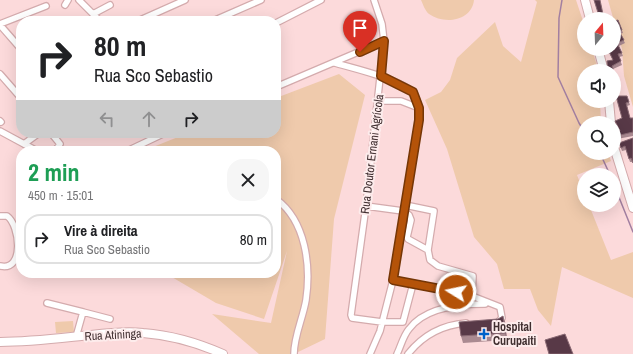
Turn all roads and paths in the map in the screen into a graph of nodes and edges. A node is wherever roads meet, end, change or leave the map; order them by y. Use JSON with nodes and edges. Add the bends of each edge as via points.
{"nodes":[{"id":1,"x":79,"y":0,"type":"edge"},
{"id":2,"x":185,"y":0,"type":"edge"},
{"id":3,"x":261,"y":0,"type":"edge"},
{"id":4,"x":321,"y":0,"type":"edge"},
{"id":5,"x":374,"y":0,"type":"edge"},
{"id":6,"x":585,"y":0,"type":"edge"},
{"id":7,"x":110,"y":5,"type":"dead end"},
{"id":8,"x":46,"y":6,"type":"dead end"},
{"id":9,"x":588,"y":12,"type":"edge"},
{"id":10,"x":94,"y":14,"type":"joint"},
{"id":11,"x":20,"y":16,"type":"edge"},
{"id":12,"x":149,"y":16,"type":"edge"},
{"id":13,"x":224,"y":16,"type":"edge"},
{"id":14,"x":16,"y":18,"type":"edge"},
{"id":15,"x":281,"y":20,"type":"edge"},
{"id":16,"x":0,"y":24,"type":"edge"},
{"id":17,"x":384,"y":41,"type":"junction"},
{"id":18,"x":16,"y":43,"type":"edge"},
{"id":19,"x":335,"y":63,"type":"junction"},
{"id":20,"x":0,"y":74,"type":"edge"},
{"id":21,"x":381,"y":76,"type":"junction"},
{"id":22,"x":281,"y":85,"type":"edge"},
{"id":23,"x":16,"y":92,"type":"edge"},
{"id":24,"x":378,"y":101,"type":"junction"},
{"id":25,"x":419,"y":108,"type":"junction"},
{"id":26,"x":0,"y":131,"type":"edge"},
{"id":27,"x":32,"y":138,"type":"edge"},
{"id":28,"x":55,"y":138,"type":"edge"},
{"id":29,"x":154,"y":138,"type":"edge"},
{"id":30,"x":24,"y":144,"type":"junction"},
{"id":31,"x":28,"y":146,"type":"edge"},
{"id":32,"x":59,"y":146,"type":"edge"},
{"id":33,"x":138,"y":146,"type":"edge"},
{"id":34,"x":618,"y":160,"type":"edge"},
{"id":35,"x":281,"y":203,"type":"edge"},
{"id":36,"x":366,"y":206,"type":"junction"},
{"id":37,"x":404,"y":208,"type":"junction"},
{"id":38,"x":633,"y":208,"type":"edge"},
{"id":39,"x":0,"y":216,"type":"edge"},
{"id":40,"x":16,"y":227,"type":"edge"},
{"id":41,"x":428,"y":250,"type":"junction"},
{"id":42,"x":16,"y":262,"type":"edge"},
{"id":43,"x":0,"y":266,"type":"edge"},
{"id":44,"x":393,"y":280,"type":"junction"},
{"id":45,"x":413,"y":284,"type":"junction"},
{"id":46,"x":471,"y":294,"type":"junction"},
{"id":47,"x":47,"y":303,"type":"dead end"},
{"id":48,"x":496,"y":304,"type":"junction"},
{"id":49,"x":83,"y":312,"type":"junction"},
{"id":50,"x":110,"y":319,"type":"dead end"},
{"id":51,"x":382,"y":322,"type":"junction"},
{"id":52,"x":493,"y":322,"type":"edge"},
{"id":53,"x":473,"y":323,"type":"edge"},
{"id":54,"x":76,"y":336,"type":"junction"},
{"id":55,"x":0,"y":342,"type":"edge"},
{"id":56,"x":223,"y":354,"type":"edge"},
{"id":57,"x":294,"y":354,"type":"edge"},
{"id":58,"x":370,"y":354,"type":"edge"},
{"id":59,"x":397,"y":354,"type":"edge"},
{"id":60,"x":408,"y":354,"type":"edge"}],
"edges":[{"from":1,"to":10,"type":"street"},
{"from":2,"to":12,"type":"street"},
{"from":3,"to":13,"type":"street"},
{"from":4,"to":15,"type":"street"},
{"from":5,"to":17,"type":"street","name":"Rua Doutor Ernani Agrícola","via":[[382,24]]},
{"from":6,"to":9,"type":"street"},
{"from":7,"to":10,"type":"street"},
{"from":8,"to":11,"type":"street"},
{"from":14,"to":16,"type":"street"},
{"from":16,"to":18,"type":"street"},
{"from":17,"to":19,"type":"street"},
{"from":17,"to":21,"type":"street","name":"Rua Doutor Ernani Agrícola"},
{"from":19,"to":21,"type":"street"},
{"from":19,"to":22,"type":"street"},
{"from":20,"to":23,"type":"street"},
{"from":21,"to":24,"type":"street","name":"Rua Doutor Ernani Agrícola"},
{"from":21,"to":25,"type":"street","via":[[413,92]]},
{"from":24,"to":25,"type":"street","via":[[395,100]]},
{"from":24,"to":36,"type":"street","name":"Rua Doutor Ernani Agrícola"},
{"from":25,"to":37,"type":"street"},
{"from":26,"to":30,"type":"street"},
{"from":27,"to":30,"type":"street"},
{"from":28,"to":32,"type":"street","via":[[60,144]]},
{"from":29,"to":33,"type":"street"},
{"from":30,"to":31,"type":"street"},
{"from":34,"to":38,"type":"street"},
{"from":35,"to":57,"type":"street","via":[[302,234],[308,272],[306,301]]},
{"from":36,"to":37,"type":"street"},
{"from":36,"to":51,"type":"street","name":"Rua Doutor Ernani Agrícola","via":[[351,315],[355,319]]},
{"from":37,"to":41,"type":"street","via":[[410,217],[408,239]]},
{"from":37,"to":41,"type":"street","via":[[434,211]]},
{"from":37,"to":44,"type":"street"},
{"from":39,"to":40,"type":"street","via":[[10,218]]},
{"from":41,"to":46,"type":"street","via":[[433,264],[473,276]]},
{"from":42,"to":43,"type":"street","via":[[8,267]]},
{"from":44,"to":45,"type":"street"},
{"from":44,"to":51,"type":"street"},
{"from":45,"to":46,"type":"street"},
{"from":45,"to":51,"type":"street","via":[[404,320]]},
{"from":46,"to":48,"type":"street","via":[[476,299]]},
{"from":47,"to":49,"type":"street"},
{"from":48,"to":52,"type":"street","via":[[502,309],[502,318]]},
{"from":48,"to":59,"type":"street","via":[[465,304],[420,318],[408,330]]},
{"from":49,"to":50,"type":"street"},
{"from":49,"to":54,"type":"street"},
{"from":51,"to":58,"type":"street"},
{"from":53,"to":60,"type":"street","via":[[445,326],[433,331],[423,337]]},
{"from":54,"to":55,"type":"street","name":"Rua Atininga"},
{"from":54,"to":56,"type":"street","name":"Rua Atininga","via":[[142,332]]}]}
